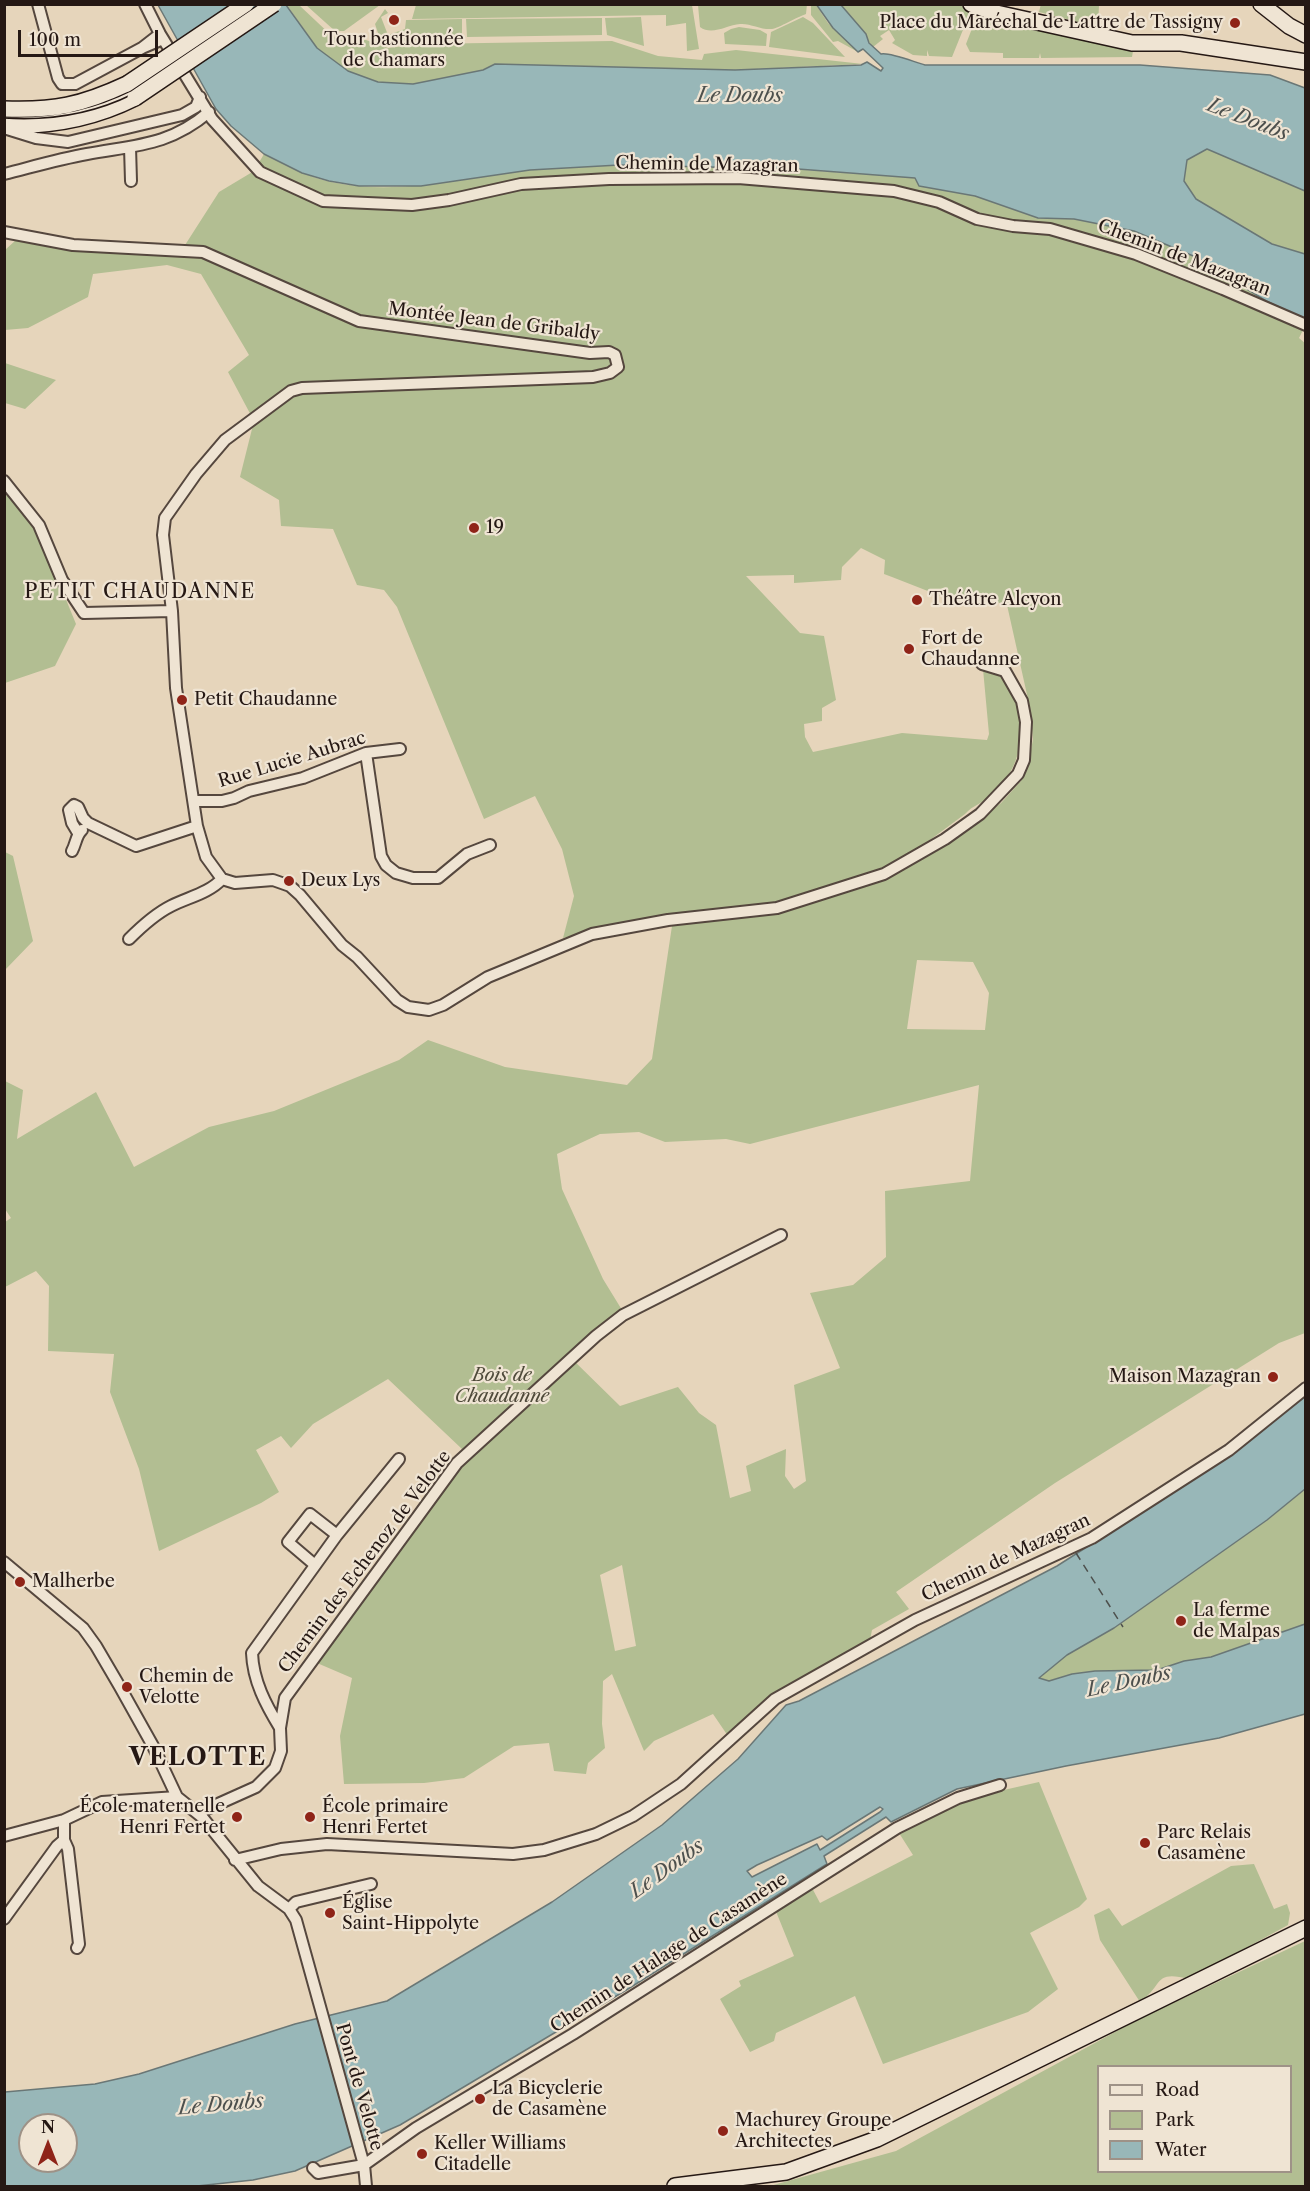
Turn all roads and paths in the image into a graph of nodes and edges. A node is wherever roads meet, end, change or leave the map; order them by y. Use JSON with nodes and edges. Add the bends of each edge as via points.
{"nodes":[{"id":1,"x":38,"y":4,"type":"edge"},
{"id":2,"x":145,"y":4,"type":"edge"},
{"id":3,"x":246,"y":4,"type":"edge"},
{"id":4,"x":274,"y":4,"type":"edge"},
{"id":5,"x":971,"y":4,"type":"edge"},
{"id":6,"x":1261,"y":4,"type":"edge"},
{"id":7,"x":997,"y":9,"type":"edge"},
{"id":8,"x":1305,"y":35,"type":"edge"},
{"id":9,"x":162,"y":37,"type":"junction"},
{"id":10,"x":1305,"y":62,"type":"edge"},
{"id":11,"x":200,"y":97,"type":"junction"},
{"id":12,"x":4,"y":109,"type":"edge"},
{"id":13,"x":208,"y":112,"type":"junction"},
{"id":14,"x":4,"y":127,"type":"edge"},
{"id":15,"x":130,"y":147,"type":"junction"},
{"id":16,"x":4,"y":174,"type":"edge"},
{"id":17,"x":130,"y":181,"type":"dead end"},
{"id":18,"x":4,"y":232,"type":"edge"},
{"id":19,"x":1305,"y":325,"type":"edge"},
{"id":20,"x":4,"y":481,"type":"edge"},
{"id":21,"x":172,"y":611,"type":"junction"},
{"id":22,"x":982,"y":664,"type":"dead end"},
{"id":23,"x":400,"y":749,"type":"dead end"},
{"id":24,"x":366,"y":753,"type":"junction"},
{"id":25,"x":194,"y":801,"type":"junction"},
{"id":26,"x":88,"y":823,"type":"junction"},
{"id":27,"x":197,"y":826,"type":"junction"},
{"id":28,"x":78,"y":833,"type":"junction"},
{"id":29,"x":490,"y":845,"type":"dead end"},
{"id":30,"x":72,"y":850,"type":"dead end"},
{"id":31,"x":222,"y":879,"type":"junction"},
{"id":32,"x":129,"y":939,"type":"dead end"},
{"id":33,"x":781,"y":1234,"type":"dead end"},
{"id":34,"x":1305,"y":1388,"type":"edge"},
{"id":35,"x":399,"y":1459,"type":"dead end"},
{"id":36,"x":337,"y":1535,"type":"junction"},
{"id":37,"x":4,"y":1562,"type":"edge"},
{"id":38,"x":315,"y":1565,"type":"junction"},
{"id":39,"x":280,"y":1728,"type":"junction"},
{"id":40,"x":1000,"y":1785,"type":"dead end"},
{"id":41,"x":177,"y":1797,"type":"junction"},
{"id":42,"x":198,"y":1813,"type":"junction"},
{"id":43,"x":64,"y":1820,"type":"junction"},
{"id":44,"x":4,"y":1836,"type":"edge"},
{"id":45,"x":64,"y":1840,"type":"junction"},
{"id":46,"x":235,"y":1860,"type":"junction"},
{"id":47,"x":371,"y":1884,"type":"dead end"},
{"id":48,"x":289,"y":1909,"type":"junction"},
{"id":49,"x":4,"y":1919,"type":"edge"},
{"id":50,"x":1305,"y":1928,"type":"edge"},
{"id":51,"x":77,"y":1948,"type":"dead end"},
{"id":52,"x":364,"y":2165,"type":"junction"},
{"id":53,"x":313,"y":2168,"type":"dead end"},
{"id":54,"x":366,"y":2187,"type":"edge"},
{"id":55,"x":675,"y":2187,"type":"edge"}],
"edges":[{"from":1,"to":9,"type":"street","via":[[62,84],[75,84]]},
{"from":2,"to":9,"type":"street","name":"Chemin de Mazagran"},
{"from":3,"to":12,"type":"main road","bridge":true,"via":[[127,84],[79,104]]},
{"from":4,"to":14,"type":"main road","bridge":true,"via":[[117,108],[76,121]]},
{"from":5,"to":7,"type":"main road"},
{"from":6,"to":8,"type":"main road"},
{"from":7,"to":10,"type":"main road","via":[[1132,43],[1181,43]]},
{"from":9,"to":11,"type":"street","name":"Chemin de Mazagran"},
{"from":11,"to":13,"type":"street","name":"Chemin de Mazagran"},
{"from":11,"to":14,"type":"street","via":[[196,107],[182,115],[82,141],[57,142]]},
{"from":13,"to":15,"type":"street","via":[[162,140]]},
{"from":13,"to":19,"type":"street","name":"Chemin de Mazagran","via":[[260,172],[323,201],[412,205],[521,184],[609,179],[738,178],[894,191],[939,202],[976,219],[1050,229],[1136,254]]},
{"from":15,"to":16,"type":"street"},
{"from":15,"to":17,"type":"street"},
{"from":18,"to":21,"type":"street","name":"Montée Jean de Gribaldy","via":[[73,245],[203,252],[359,321],[590,353],[609,352],[618,360],[618,367],[610,373],[593,377],[291,391],[225,440],[165,518],[163,535]]},
{"from":20,"to":21,"type":"street","via":[[39,525],[62,580],[84,614]]},
{"from":21,"to":25,"type":"street","via":[[176,688]]},
{"from":22,"to":31,"type":"street","via":[[1005,671],[1022,701],[1026,722],[1023,760],[1018,774],[995,799],[945,839],[884,874],[777,908],[668,920],[592,934],[488,977],[429,1010],[408,1007],[397,1000],[290,886],[273,880],[235,883]]},
{"from":23,"to":24,"type":"street","name":"Rue Lucie Aubrac"},
{"from":24,"to":25,"type":"street","name":"Rue Lucie Aubrac","via":[[303,778],[234,798]]},
{"from":24,"to":29,"type":"street","via":[[381,856],[396,873],[438,878],[468,854]]},
{"from":25,"to":27,"type":"street"},
{"from":26,"to":27,"type":"street","via":[[136,846]]},
{"from":26,"to":28,"type":"street"},
{"from":26,"to":28,"type":"street","via":[[78,807],[72,806],[69,810]]},
{"from":27,"to":31,"type":"street","via":[[206,857]]},
{"from":28,"to":30,"type":"street"},
{"from":31,"to":32,"type":"street","via":[[213,888],[148,920]]},
{"from":33,"to":39,"type":"street","name":"Chemin des Echenoz de Velotte","via":[[623,1316],[457,1463],[293,1685],[285,1698]]},
{"from":34,"to":46,"type":"street","name":"Chemin de Mazagran","via":[[1229,1450],[1092,1538],[915,1620],[775,1700],[681,1784],[633,1816],[596,1834],[544,1850],[513,1854],[327,1844]]},
{"from":35,"to":36,"type":"street"},
{"from":36,"to":38,"type":"street"},
{"from":36,"to":38,"type":"street","via":[[310,1514],[288,1542]]},
{"from":37,"to":41,"type":"street","via":[[83,1628],[143,1729]]},
{"from":38,"to":39,"type":"street","via":[[252,1653],[252,1666],[265,1705]]},
{"from":39,"to":42,"type":"street","name":"Chemin des Echenoz de Velotte","via":[[281,1751],[266,1779]]},
{"from":40,"to":52,"type":"street","name":"Chemin de Halage de Casamène","via":[[958,1798],[897,1828],[573,2034],[416,2128]]},
{"from":41,"to":42,"type":"street"},
{"from":41,"to":43,"type":"street","via":[[102,1802]]},
{"from":42,"to":46,"type":"street"},
{"from":43,"to":44,"type":"street"},
{"from":43,"to":45,"type":"street"},
{"from":45,"to":49,"type":"street"},
{"from":45,"to":51,"type":"street","via":[[68,1848]]},
{"from":46,"to":48,"type":"street","via":[[258,1886]]},
{"from":47,"to":48,"type":"street","via":[[296,1902]]},
{"from":48,"to":52,"type":"street","name":"Pont de Velotte","via":[[296,1920]]},
{"from":50,"to":55,"type":"main road","via":[[1158,1997],[877,2139],[786,2172]]},
{"from":52,"to":53,"type":"street","via":[[318,2173]]},
{"from":52,"to":54,"type":"street","name":"Pont de Velotte"}]}
